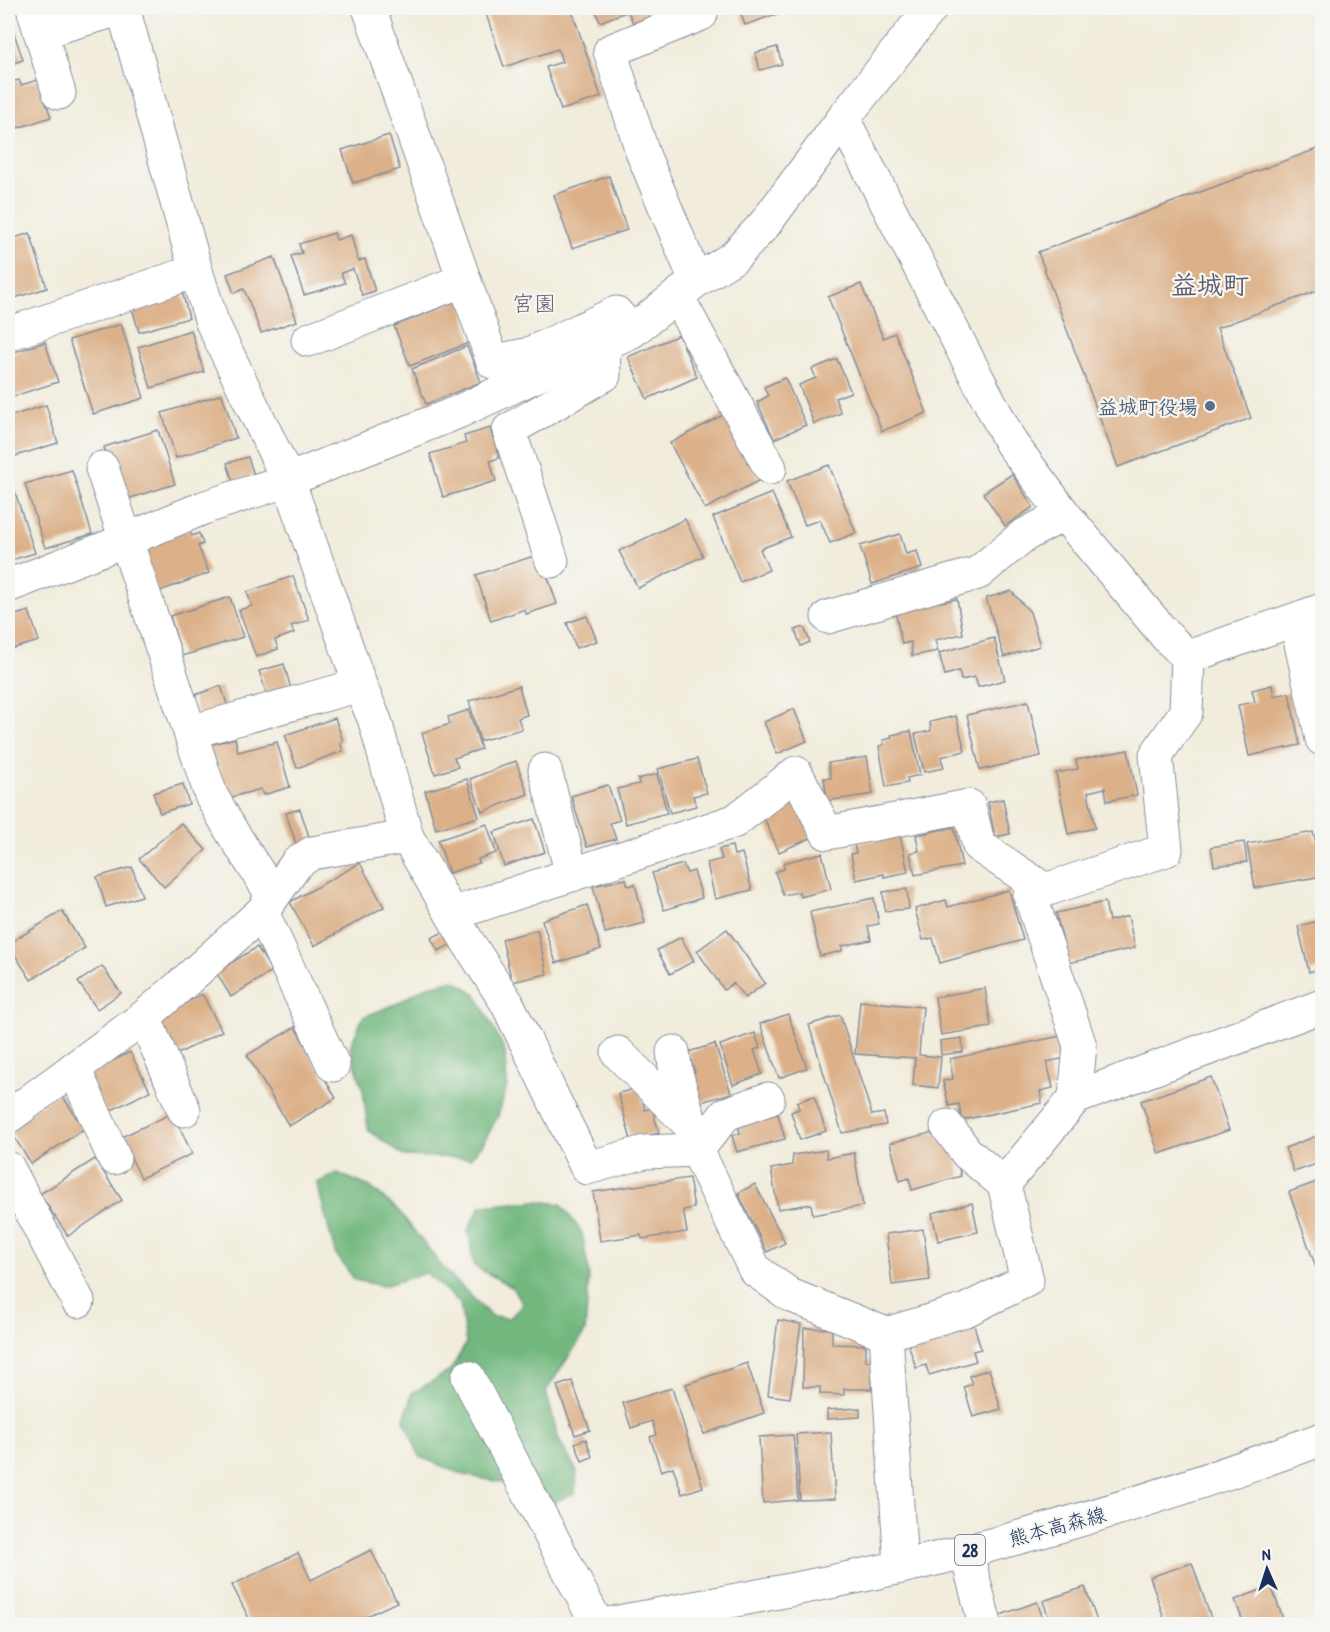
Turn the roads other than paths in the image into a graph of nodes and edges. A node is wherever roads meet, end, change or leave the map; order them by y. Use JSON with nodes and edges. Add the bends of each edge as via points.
{"nodes":[{"id":1,"x":124,"y":8,"type":"edge"},
{"id":2,"x":369,"y":8,"type":"edge"},
{"id":3,"x":699,"y":8,"type":"edge"},
{"id":4,"x":931,"y":8,"type":"edge"},
{"id":5,"x":36,"y":20,"type":"edge"},
{"id":6,"x":58,"y":93,"type":"dead end"},
{"id":7,"x":843,"y":119,"type":"junction"},
{"id":8,"x":196,"y":271,"type":"junction"},
{"id":9,"x":464,"y":280,"type":"junction"},
{"id":10,"x":687,"y":289,"type":"junction"},
{"id":11,"x":8,"y":334,"type":"edge"},
{"id":12,"x":617,"y":338,"type":"junction"},
{"id":13,"x":308,"y":340,"type":"dead end"},
{"id":14,"x":102,"y":468,"type":"dead end"},
{"id":15,"x":770,"y":468,"type":"dead end"},
{"id":16,"x":288,"y":480,"type":"junction"},
{"id":17,"x":1064,"y":514,"type":"junction"},
{"id":18,"x":126,"y":540,"type":"junction"},
{"id":19,"x":552,"y":561,"type":"dead end"},
{"id":20,"x":8,"y":586,"type":"edge"},
{"id":21,"x":1309,"y":615,"type":"edge"},
{"id":22,"x":828,"y":617,"type":"dead end"},
{"id":23,"x":1188,"y":657,"type":"junction"},
{"id":24,"x":360,"y":685,"type":"junction"},
{"id":25,"x":189,"y":732,"type":"junction"},
{"id":26,"x":1323,"y":739,"type":"edge"},
{"id":27,"x":545,"y":770,"type":"dead end"},
{"id":28,"x":407,"y":837,"type":"junction"},
{"id":29,"x":572,"y":875,"type":"junction"},
{"id":30,"x":1045,"y":890,"type":"junction"},
{"id":31,"x":268,"y":904,"type":"junction"},
{"id":32,"x":452,"y":914,"type":"junction"},
{"id":33,"x":1323,"y":1006,"type":"edge"},
{"id":34,"x":144,"y":1017,"type":"junction"},
{"id":35,"x":673,"y":1052,"type":"dead end"},
{"id":36,"x":618,"y":1053,"type":"dead end"},
{"id":37,"x":333,"y":1065,"type":"dead end"},
{"id":38,"x":74,"y":1068,"type":"junction"},
{"id":39,"x":1075,"y":1098,"type":"junction"},
{"id":40,"x":768,"y":1099,"type":"dead end"},
{"id":41,"x":184,"y":1110,"type":"dead end"},
{"id":42,"x":8,"y":1117,"type":"edge"},
{"id":43,"x":947,"y":1126,"type":"dead end"},
{"id":44,"x":694,"y":1137,"type":"junction"},
{"id":45,"x":114,"y":1158,"type":"dead end"},
{"id":46,"x":8,"y":1168,"type":"edge"},
{"id":47,"x":1004,"y":1184,"type":"junction"},
{"id":48,"x":78,"y":1300,"type":"dead end"},
{"id":49,"x":886,"y":1334,"type":"junction"},
{"id":50,"x":468,"y":1377,"type":"dead end"},
{"id":51,"x":1323,"y":1439,"type":"edge"},
{"id":52,"x":966,"y":1551,"type":"junction"},
{"id":53,"x":901,"y":1566,"type":"junction"},
{"id":54,"x":597,"y":1624,"type":"edge"},
{"id":55,"x":608,"y":1624,"type":"edge"},
{"id":56,"x":985,"y":1624,"type":"edge"}],
"edges":[{"from":1,"to":5,"type":"street"},
{"from":1,"to":8,"type":"street"},
{"from":2,"to":9,"type":"street"},
{"from":3,"to":10,"type":"street","via":[[701,14],[610,51]]},
{"from":4,"to":7,"type":"street"},
{"from":5,"to":6,"type":"street"},
{"from":7,"to":10,"type":"street","via":[[764,225],[734,257]]},
{"from":7,"to":17,"type":"street","via":[[1011,443]]},
{"from":8,"to":11,"type":"street"},
{"from":8,"to":16,"type":"street","via":[[212,322]]},
{"from":9,"to":12,"type":"street","via":[[493,362],[529,354],[616,313]]},
{"from":9,"to":13,"type":"street"},
{"from":10,"to":12,"type":"street"},
{"from":10,"to":15,"type":"street"},
{"from":12,"to":16,"type":"street","via":[[458,412]]},
{"from":12,"to":19,"type":"street","via":[[604,375],[509,430]]},
{"from":14,"to":18,"type":"street"},
{"from":16,"to":18,"type":"street","via":[[203,508]]},
{"from":16,"to":24,"type":"street"},
{"from":17,"to":22,"type":"street","via":[[1023,536],[978,573]]},
{"from":17,"to":23,"type":"street"},
{"from":18,"to":20,"type":"street"},
{"from":18,"to":25,"type":"street"},
{"from":21,"to":23,"type":"street"},
{"from":21,"to":26,"type":"street"},
{"from":23,"to":30,"type":"street","via":[[1186,712],[1156,755],[1166,850]]},
{"from":24,"to":25,"type":"street"},
{"from":24,"to":28,"type":"street","via":[[375,721]]},
{"from":25,"to":31,"type":"street","via":[[211,795]]},
{"from":27,"to":29,"type":"street"},
{"from":28,"to":31,"type":"street","via":[[312,853],[297,863]]},
{"from":28,"to":32,"type":"street"},
{"from":29,"to":30,"type":"street","via":[[735,821],[796,773],[827,833],[969,806],[979,846]]},
{"from":29,"to":32,"type":"street"},
{"from":30,"to":39,"type":"street","via":[[1030,895],[1080,1046]]},
{"from":31,"to":34,"type":"street"},
{"from":31,"to":37,"type":"street"},
{"from":32,"to":44,"type":"street","via":[[507,1004],[586,1168]]},
{"from":33,"to":39,"type":"street"},
{"from":34,"to":38,"type":"street"},
{"from":34,"to":41,"type":"street"},
{"from":35,"to":44,"type":"street"},
{"from":36,"to":44,"type":"street"},
{"from":38,"to":42,"type":"street"},
{"from":38,"to":45,"type":"street"},
{"from":39,"to":47,"type":"street"},
{"from":40,"to":44,"type":"street","via":[[726,1114]]},
{"from":43,"to":47,"type":"street","via":[[967,1153]]},
{"from":44,"to":49,"type":"street","via":[[755,1270],[790,1295]]},
{"from":46,"to":48,"type":"street"},
{"from":47,"to":49,"type":"street","via":[[1027,1280],[966,1310]]},
{"from":49,"to":53,"type":"street"},
{"from":50,"to":54,"type":"street"},
{"from":51,"to":52,"type":"street","name":"熊本高森線","number":"28","via":[[1097,1516]]},
{"from":52,"to":53,"type":"street","name":"熊本高森線","number":"28"},
{"from":52,"to":56,"type":"street"},
{"from":53,"to":55,"type":"street","name":"熊本高森線","number":"28"}]}
